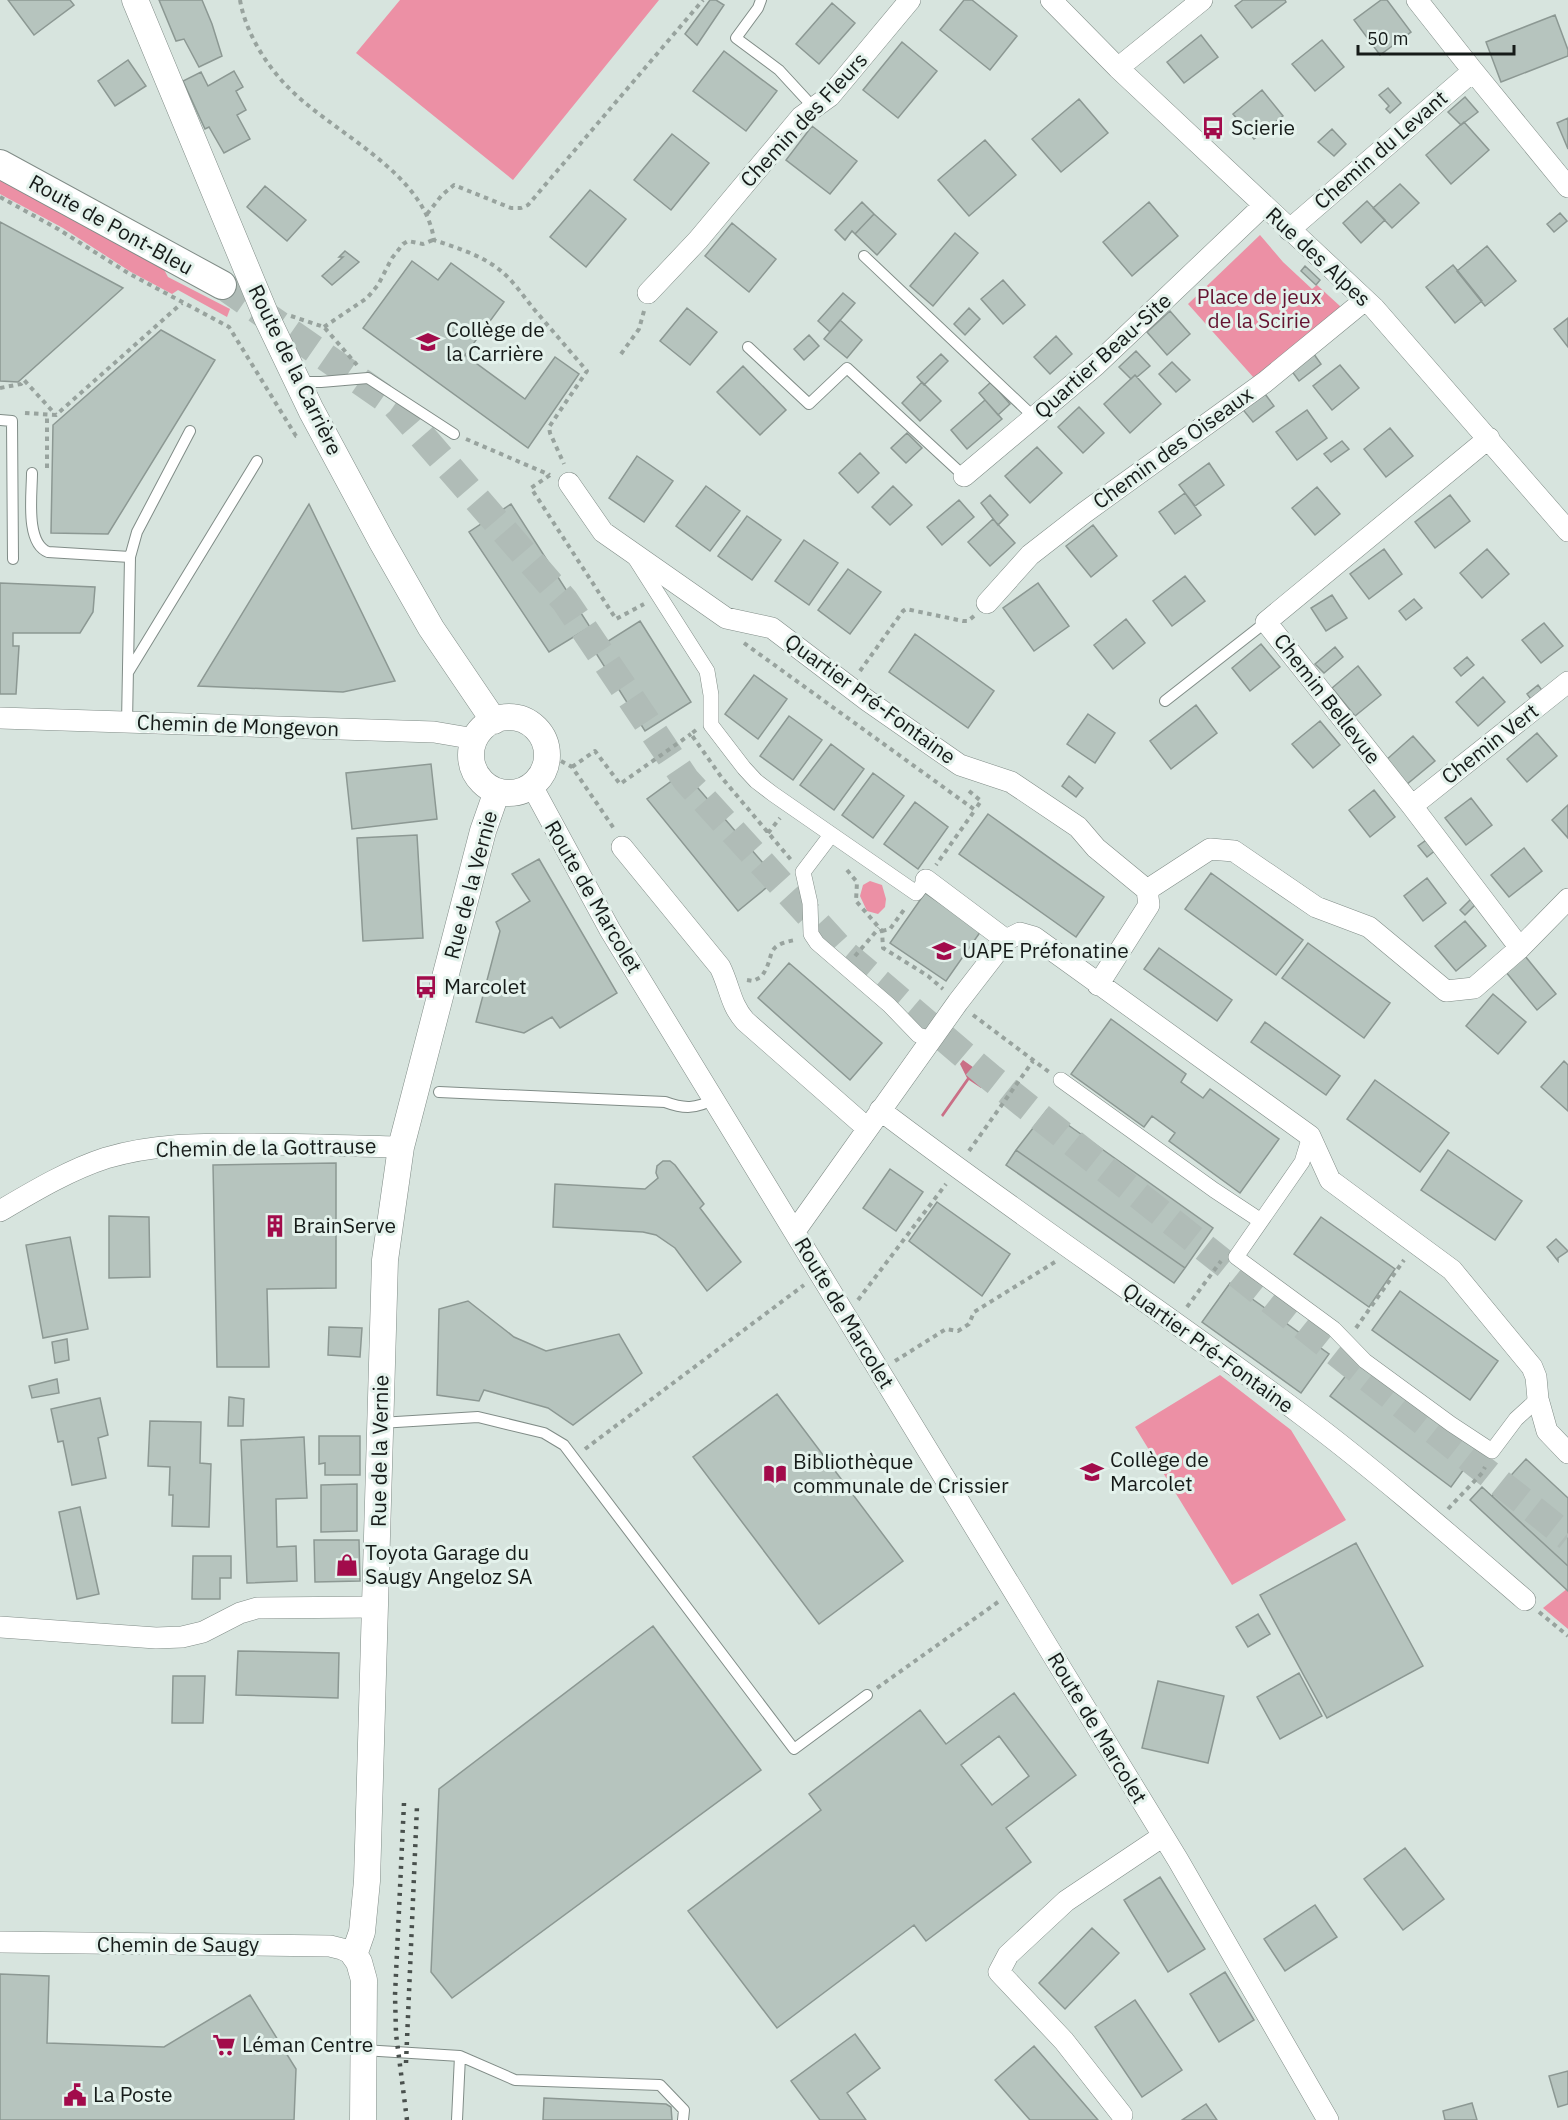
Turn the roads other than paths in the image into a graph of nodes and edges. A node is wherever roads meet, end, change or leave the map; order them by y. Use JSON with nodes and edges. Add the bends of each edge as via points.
{"nodes":[{"id":1,"x":135,"y":0,"type":"edge"},
{"id":2,"x":761,"y":0,"type":"edge"},
{"id":3,"x":910,"y":0,"type":"edge"},
{"id":4,"x":1051,"y":0,"type":"edge"},
{"id":5,"x":1202,"y":0,"type":"edge"},
{"id":6,"x":1417,"y":0,"type":"edge"},
{"id":7,"x":1118,"y":68,"type":"junction"},
{"id":8,"x":1473,"y":71,"type":"junction"},
{"id":9,"x":814,"y":108,"type":"junction"},
{"id":10,"x":0,"y":164,"type":"edge"},
{"id":11,"x":1568,"y":187,"type":"edge"},
{"id":12,"x":1263,"y":206,"type":"junction"},
{"id":13,"x":1289,"y":230,"type":"junction"},
{"id":14,"x":864,"y":256,"type":"dead end"},
{"id":15,"x":222,"y":285,"type":"tunnel mouth"},
{"id":16,"x":648,"y":293,"type":"dead end"},
{"id":17,"x":1365,"y":300,"type":"junction"},
{"id":18,"x":748,"y":347,"type":"dead end"},
{"id":19,"x":297,"y":382,"type":"junction"},
{"id":20,"x":1036,"y":418,"type":"junction"},
{"id":21,"x":0,"y":420,"type":"edge"},
{"id":22,"x":190,"y":431,"type":"dead end"},
{"id":23,"x":454,"y":434,"type":"road end"},
{"id":24,"x":1489,"y":438,"type":"junction"},
{"id":25,"x":257,"y":461,"type":"dead end"},
{"id":26,"x":32,"y":473,"type":"dead end"},
{"id":27,"x":964,"y":476,"type":"joint"},
{"id":28,"x":560,"y":479,"type":"road end"},
{"id":29,"x":1568,"y":531,"type":"edge"},
{"id":30,"x":632,"y":552,"type":"junction"},
{"id":31,"x":130,"y":557,"type":"junction"},
{"id":32,"x":13,"y":559,"type":"dead end"},
{"id":33,"x":987,"y":603,"type":"road end"},
{"id":34,"x":1266,"y":622,"type":"junction"},
{"id":35,"x":128,"y":672,"type":"junction"},
{"id":36,"x":1568,"y":682,"type":"edge"},
{"id":37,"x":1165,"y":701,"type":"dead end"},
{"id":38,"x":0,"y":718,"type":"edge"},
{"id":39,"x":494,"y":721,"type":"junction"},
{"id":40,"x":127,"y":723,"type":"junction"},
{"id":41,"x":475,"y":739,"type":"junction"},
{"id":42,"x":532,"y":786,"type":"junction"},
{"id":43,"x":497,"y":791,"type":"junction"},
{"id":44,"x":1412,"y":806,"type":"junction"},
{"id":45,"x":831,"y":835,"type":"junction"},
{"id":46,"x":622,"y":847,"type":"road end"},
{"id":47,"x":921,"y":887,"type":"joint"},
{"id":48,"x":1147,"y":890,"type":"junction"},
{"id":49,"x":1568,"y":899,"type":"edge"},
{"id":50,"x":1006,"y":940,"type":"junction"},
{"id":51,"x":1520,"y":948,"type":"junction"},
{"id":52,"x":1098,"y":985,"type":"junction"},
{"id":53,"x":931,"y":1039,"type":"junction"},
{"id":54,"x":1061,"y":1080,"type":"road end"},
{"id":55,"x":439,"y":1092,"type":"dead end"},
{"id":56,"x":714,"y":1099,"type":"junction"},
{"id":57,"x":880,"y":1110,"type":"junction"},
{"id":58,"x":867,"y":1128,"type":"junction"},
{"id":59,"x":1310,"y":1136,"type":"junction"},
{"id":60,"x":401,"y":1147,"type":"junction"},
{"id":61,"x":0,"y":1210,"type":"edge"},
{"id":62,"x":1260,"y":1221,"type":"junction"},
{"id":63,"x":795,"y":1231,"type":"junction"},
{"id":64,"x":1539,"y":1399,"type":"junction"},
{"id":65,"x":380,"y":1423,"type":"junction"},
{"id":66,"x":1568,"y":1453,"type":"edge"},
{"id":67,"x":1525,"y":1600,"type":"road end"},
{"id":68,"x":375,"y":1607,"type":"junction"},
{"id":69,"x":0,"y":1627,"type":"edge"},
{"id":70,"x":867,"y":1695,"type":"road end"},
{"id":71,"x":1163,"y":1836,"type":"junction"},
{"id":72,"x":0,"y":1942,"type":"edge"},
{"id":73,"x":354,"y":1955,"type":"junction"},
{"id":74,"x":363,"y":2050,"type":"junction"},
{"id":75,"x":460,"y":2056,"type":"junction"},
{"id":76,"x":1122,"y":2115,"type":"dead end"},
{"id":77,"x":363,"y":2120,"type":"edge"},
{"id":78,"x":457,"y":2120,"type":"edge"},
{"id":79,"x":683,"y":2120,"type":"edge"},
{"id":80,"x":1328,"y":2120,"type":"edge"}],
"edges":[{"from":1,"to":19,"type":"street","name":"Route de la Carrière","via":[[262,308]]},
{"from":2,"to":9,"type":"lane","via":[[736,38],[779,70]]},
{"from":3,"to":9,"type":"street","name":"Chemin des Fleurs","via":[[830,96]]},
{"from":4,"to":7,"type":"street","name":"Rue des Alpes"},
{"from":5,"to":7,"type":"street"},
{"from":6,"to":8,"type":"street"},
{"from":7,"to":12,"type":"street","name":"Rue des Alpes"},
{"from":8,"to":11,"type":"street"},
{"from":8,"to":13,"type":"street","name":"Chemin du Levant"},
{"from":9,"to":16,"type":"street","name":"Chemin des Fleurs","via":[[801,117]]},
{"from":10,"to":15,"type":"main road","name":"Route de Pont-Bleu"},
{"from":12,"to":13,"type":"street","name":"Rue des Alpes"},
{"from":12,"to":20,"type":"street","name":"Quartier Beau-Site"},
{"from":13,"to":17,"type":"street","name":"Rue des Alpes"},
{"from":14,"to":20,"type":"lane"},
{"from":17,"to":24,"type":"street","name":"Rue des Alpes"},
{"from":17,"to":33,"type":"street","name":"Chemin des Oiseaux","via":[[1265,382],[1039,548]]},
{"from":18,"to":27,"type":"lane","via":[[809,404],[847,368]]},
{"from":19,"to":23,"type":"lane","via":[[368,378]]},
{"from":19,"to":39,"type":"street","name":"Route de la Carrière","via":[[431,628]]},
{"from":20,"to":27,"type":"street","name":"Quartier Beau-Site"},
{"from":21,"to":32,"type":"lane","via":[[12,421]]},
{"from":22,"to":31,"type":"lane","via":[[137,532]]},
{"from":24,"to":29,"type":"street","name":"Rue des Alpes"},
{"from":24,"to":34,"type":"street","name":"Chemin Bellevue"},
{"from":25,"to":35,"type":"lane"},
{"from":26,"to":31,"type":"lane","via":[[32,529],[41,549]]},
{"from":28,"to":30,"type":"street","name":"Quartier Pré-Fontaine","via":[[603,532]]},
{"from":30,"to":45,"type":"street","via":[[706,671],[711,725],[756,781]]},
{"from":30,"to":48,"type":"street","name":"Quartier Pré-Fontaine","via":[[726,618],[772,628],[960,765],[1011,782],[1078,827],[1096,848]]},
{"from":31,"to":35,"type":"lane"},
{"from":34,"to":37,"type":"lane"},
{"from":34,"to":44,"type":"street","name":"Chemin Bellevue"},
{"from":35,"to":40,"type":"lane"},
{"from":36,"to":44,"type":"street","name":"Chemin Vert"},
{"from":38,"to":40,"type":"street","name":"Chemin de Mongevon"},
{"from":39,"to":41,"type":"street"},
{"from":39,"to":42,"type":"street","via":[[518,718],[542,736],[546,766]]},
{"from":40,"to":41,"type":"street","name":"Chemin de Mongevon","via":[[434,732]]},
{"from":41,"to":43,"type":"street","via":[[475,770],[486,785]]},
{"from":42,"to":43,"type":"street","via":[[509,793]]},
{"from":42,"to":56,"type":"street","name":"Route de Marcolet","via":[[610,930]]},
{"from":43,"to":60,"type":"street","name":"Rue de la Vernie","via":[[483,831]]},
{"from":44,"to":51,"type":"street","name":"Chemin Bellevue"},
{"from":45,"to":47,"type":"street"},
{"from":45,"to":53,"type":"street","via":[[803,872],[812,934],[817,943],[918,1035]]},
{"from":46,"to":58,"type":"street","via":[[720,967],[736,1010],[745,1021]]},
{"from":47,"to":50,"type":"street"},
{"from":48,"to":51,"type":"street","via":[[1210,849],[1234,851],[1316,907],[1370,927],[1446,991],[1474,988]]},
{"from":48,"to":52,"type":"street","via":[[1149,905]]},
{"from":49,"to":51,"type":"street"},
{"from":50,"to":52,"type":"street","via":[[1020,933],[1034,937]]},
{"from":50,"to":53,"type":"street"},
{"from":52,"to":59,"type":"street"},
{"from":53,"to":57,"type":"street"},
{"from":54,"to":62,"type":"street"},
{"from":55,"to":56,"type":"lane","via":[[665,1102],[681,1108]]},
{"from":56,"to":63,"type":"street","name":"Route de Marcolet"},
{"from":57,"to":58,"type":"street"},
{"from":57,"to":67,"type":"street","name":"Quartier Pré-Fontaine","via":[[1303,1416],[1436,1522]]},
{"from":58,"to":63,"type":"street"},
{"from":59,"to":62,"type":"street","via":[[1302,1162]]},
{"from":59,"to":64,"type":"street","via":[[1330,1180],[1463,1281],[1532,1366]]},
{"from":60,"to":61,"type":"street","name":"Chemin de la Gottrause","via":[[160,1146],[104,1159]]},
{"from":60,"to":65,"type":"street","name":"Rue de la Vernie","via":[[385,1260]]},
{"from":62,"to":64,"type":"street","via":[[1236,1257],[1334,1329],[1365,1361],[1492,1451],[1516,1419]]},
{"from":63,"to":71,"type":"street","name":"Route de Marcolet"},
{"from":64,"to":66,"type":"street","via":[[1547,1431]]},
{"from":65,"to":68,"type":"street","name":"Rue de la Vernie"},
{"from":65,"to":70,"type":"lane","via":[[478,1417],[544,1433],[564,1445],[795,1749]]},
{"from":68,"to":69,"type":"street","via":[[257,1608],[182,1637]]},
{"from":68,"to":73,"type":"street","name":"Rue de la Vernie","via":[[367,1881],[362,1932]]},
{"from":71,"to":76,"type":"street","via":[[1066,1901],[1008,1955],[999,1972],[1064,2041]]},
{"from":71,"to":80,"type":"street","name":"Route de Marcolet"},
{"from":72,"to":73,"type":"street","name":"Chemin de Saugy","via":[[330,1946]]},
{"from":73,"to":74,"type":"street","via":[[364,1980]]},
{"from":74,"to":75,"type":"lane"},
{"from":74,"to":77,"type":"street"},
{"from":75,"to":78,"type":"lane"},
{"from":75,"to":79,"type":"lane","via":[[515,2080],[660,2085],[684,2110]]}]}
